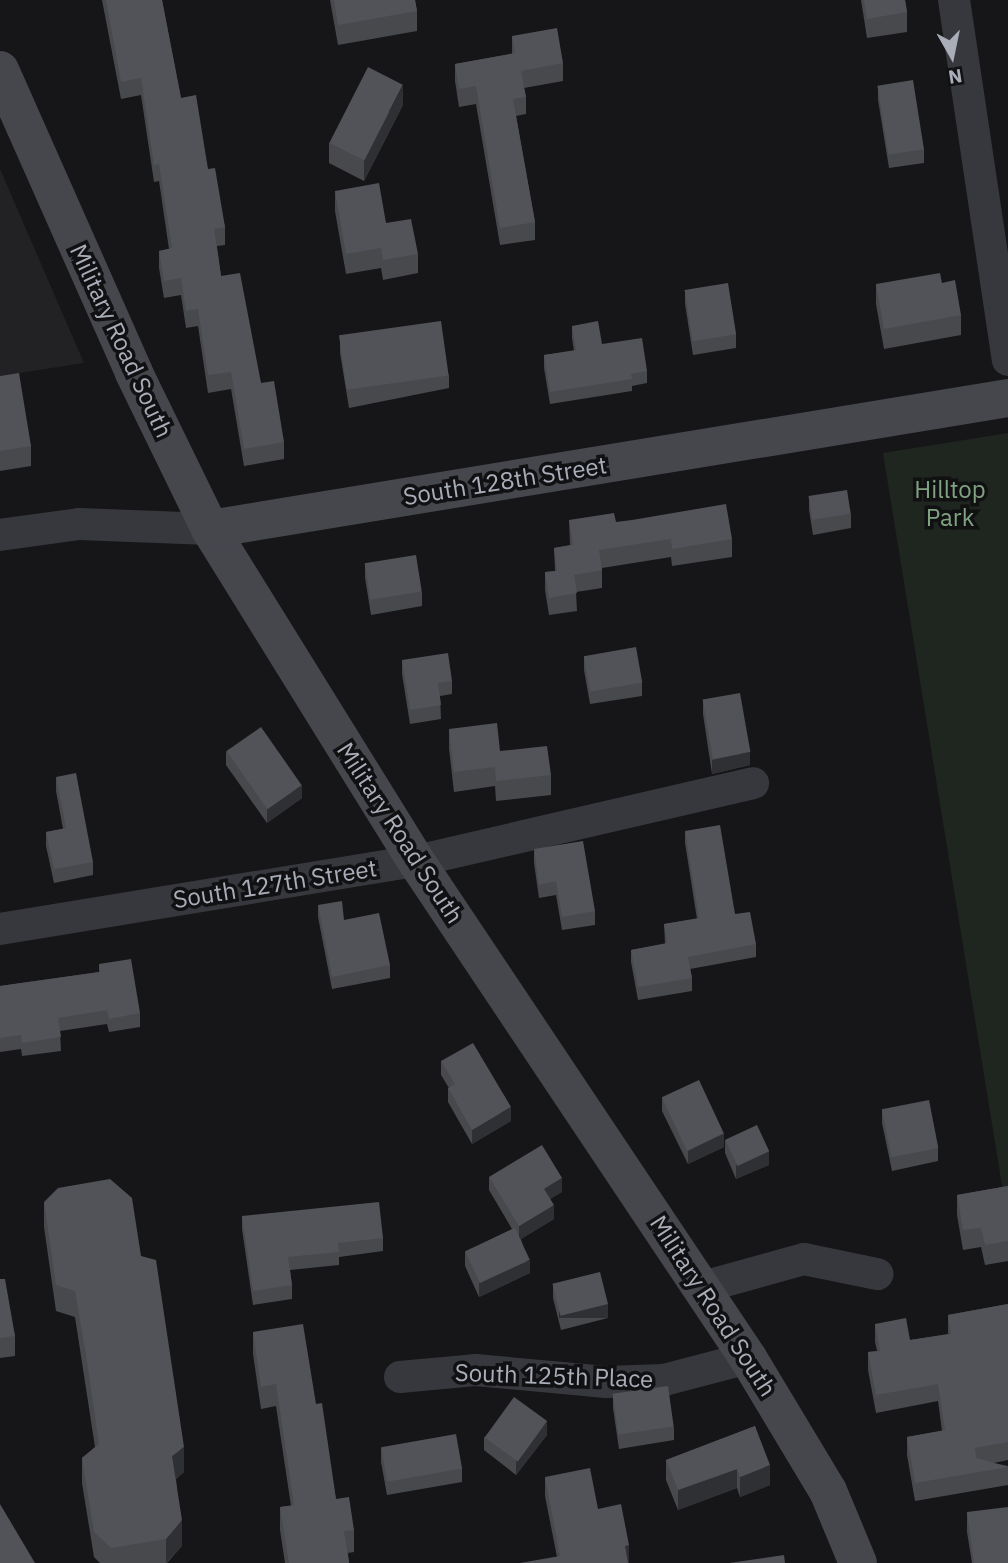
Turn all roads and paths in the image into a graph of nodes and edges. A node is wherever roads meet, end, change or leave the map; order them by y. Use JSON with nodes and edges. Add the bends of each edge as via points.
{"nodes":[{"id":1,"x":954,"y":0,"type":"edge"},
{"id":2,"x":0,"y":70,"type":"edge"},
{"id":3,"x":1008,"y":360,"type":"edge"},
{"id":4,"x":1008,"y":398,"type":"edge"},
{"id":5,"x":210,"y":529,"type":"junction"},
{"id":6,"x":0,"y":535,"type":"edge"},
{"id":7,"x":753,"y":783,"type":"dead end"},
{"id":8,"x":416,"y":861,"type":"junction"},
{"id":9,"x":0,"y":929,"type":"edge"},
{"id":10,"x":877,"y":1274,"type":"dead end"},
{"id":11,"x":703,"y":1287,"type":"junction"},
{"id":12,"x":748,"y":1358,"type":"junction"},
{"id":13,"x":400,"y":1377,"type":"dead end"},
{"id":14,"x":858,"y":1563,"type":"edge"}],
"edges":[{"from":1,"to":3,"type":"street"},
{"from":2,"to":5,"type":"street","name":"Military Road South","via":[[134,373]]},
{"from":4,"to":5,"type":"street","name":"South 128th Street"},
{"from":5,"to":6,"type":"street","name":"South 128th Street","via":[[79,524]]},
{"from":5,"to":8,"type":"street","name":"Military Road South"},
{"from":7,"to":8,"type":"street","name":"South 127th Street"},
{"from":8,"to":9,"type":"street","name":"South 127th Street"},
{"from":8,"to":11,"type":"street","name":"Military Road South"},
{"from":10,"to":11,"type":"street","via":[[804,1259]]},
{"from":11,"to":12,"type":"street","name":"Military Road South"},
{"from":12,"to":13,"type":"street","name":"South 125th Place","via":[[664,1380],[606,1382],[475,1370]]},
{"from":12,"to":14,"type":"street","name":"Military Road South","via":[[828,1491]]}]}
